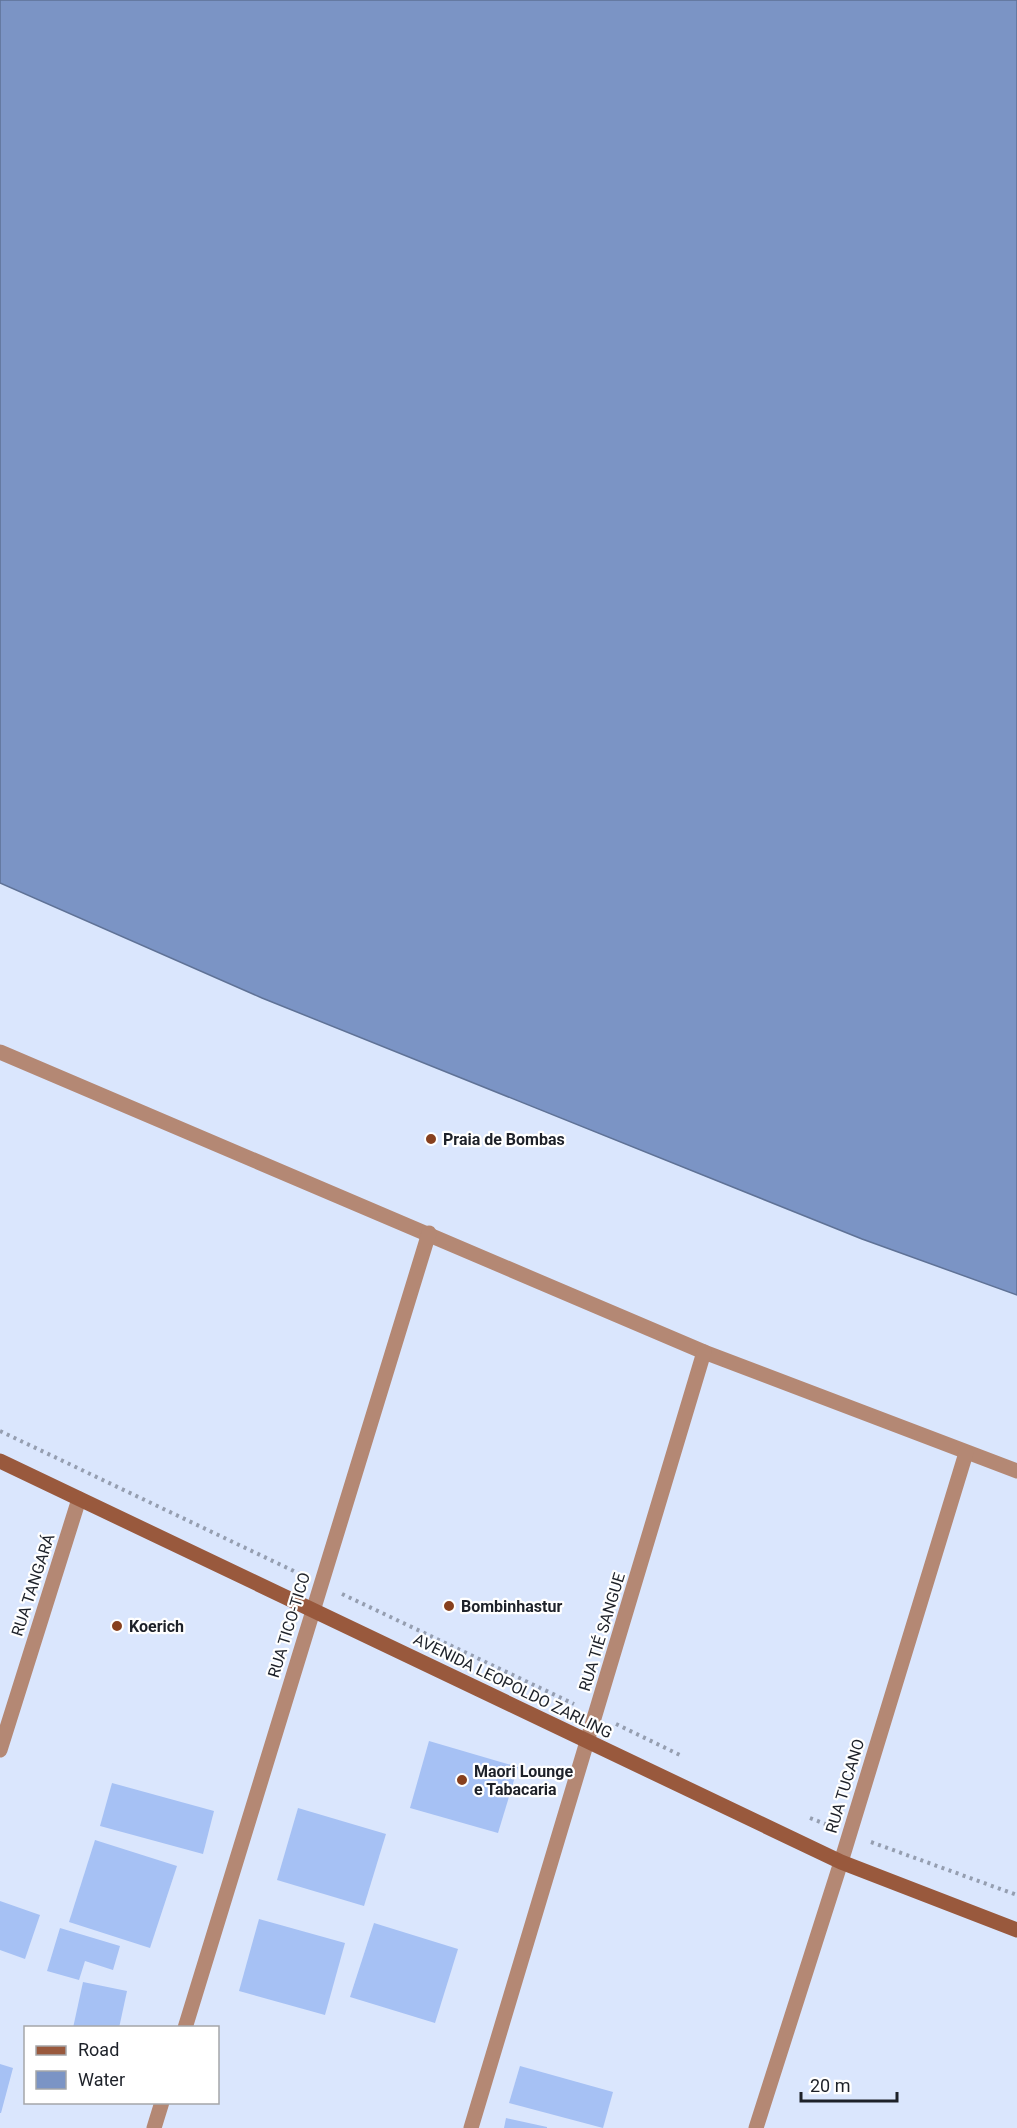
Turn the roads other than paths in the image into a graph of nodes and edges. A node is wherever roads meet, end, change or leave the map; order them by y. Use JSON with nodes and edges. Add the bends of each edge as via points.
{"nodes":[{"id":1,"x":0,"y":1052,"type":"edge"},
{"id":2,"x":429,"y":1233,"type":"junction"},
{"id":3,"x":704,"y":1352,"type":"junction"},
{"id":4,"x":966,"y":1453,"type":"junction"},
{"id":5,"x":0,"y":1461,"type":"edge"},
{"id":6,"x":1017,"y":1471,"type":"edge"},
{"id":7,"x":80,"y":1499,"type":"junction"},
{"id":8,"x":313,"y":1610,"type":"junction"},
{"id":9,"x":588,"y":1742,"type":"junction"},
{"id":10,"x":0,"y":1750,"type":"edge"},
{"id":11,"x":841,"y":1862,"type":"junction"},
{"id":12,"x":1017,"y":1930,"type":"edge"},
{"id":13,"x":186,"y":2026,"type":"edge"},
{"id":14,"x":162,"y":2104,"type":"edge"},
{"id":15,"x":154,"y":2128,"type":"edge"},
{"id":16,"x":471,"y":2128,"type":"edge"},
{"id":17,"x":756,"y":2128,"type":"edge"}],
"edges":[{"from":1,"to":2,"type":"street"},
{"from":2,"to":3,"type":"street"},
{"from":2,"to":8,"type":"street","name":"RUA TICO-TICO"},
{"from":3,"to":4,"type":"street"},
{"from":3,"to":9,"type":"street","name":"RUA TIÉ SANGUE"},
{"from":4,"to":6,"type":"street"},
{"from":4,"to":11,"type":"street","name":"RUA TUCANO"},
{"from":5,"to":7,"type":"main road","name":"AVENIDA LEOPOLDO ZARLING"},
{"from":7,"to":8,"type":"main road","name":"AVENIDA LEOPOLDO ZARLING"},
{"from":7,"to":10,"type":"street","name":"RUA TANGARÁ"},
{"from":8,"to":9,"type":"main road","name":"AVENIDA LEOPOLDO ZARLING"},
{"from":8,"to":13,"type":"street","name":"RUA TICO-TICO"},
{"from":9,"to":11,"type":"main road","name":"AVENIDA LEOPOLDO ZARLING"},
{"from":9,"to":16,"type":"street","name":"RUA TIÉ SANGUE"},
{"from":11,"to":12,"type":"main road","name":"AVENIDA LEOPOLDO ZARLING"},
{"from":11,"to":17,"type":"street","name":"RUA TUCANO"},
{"from":14,"to":15,"type":"street"}]}
